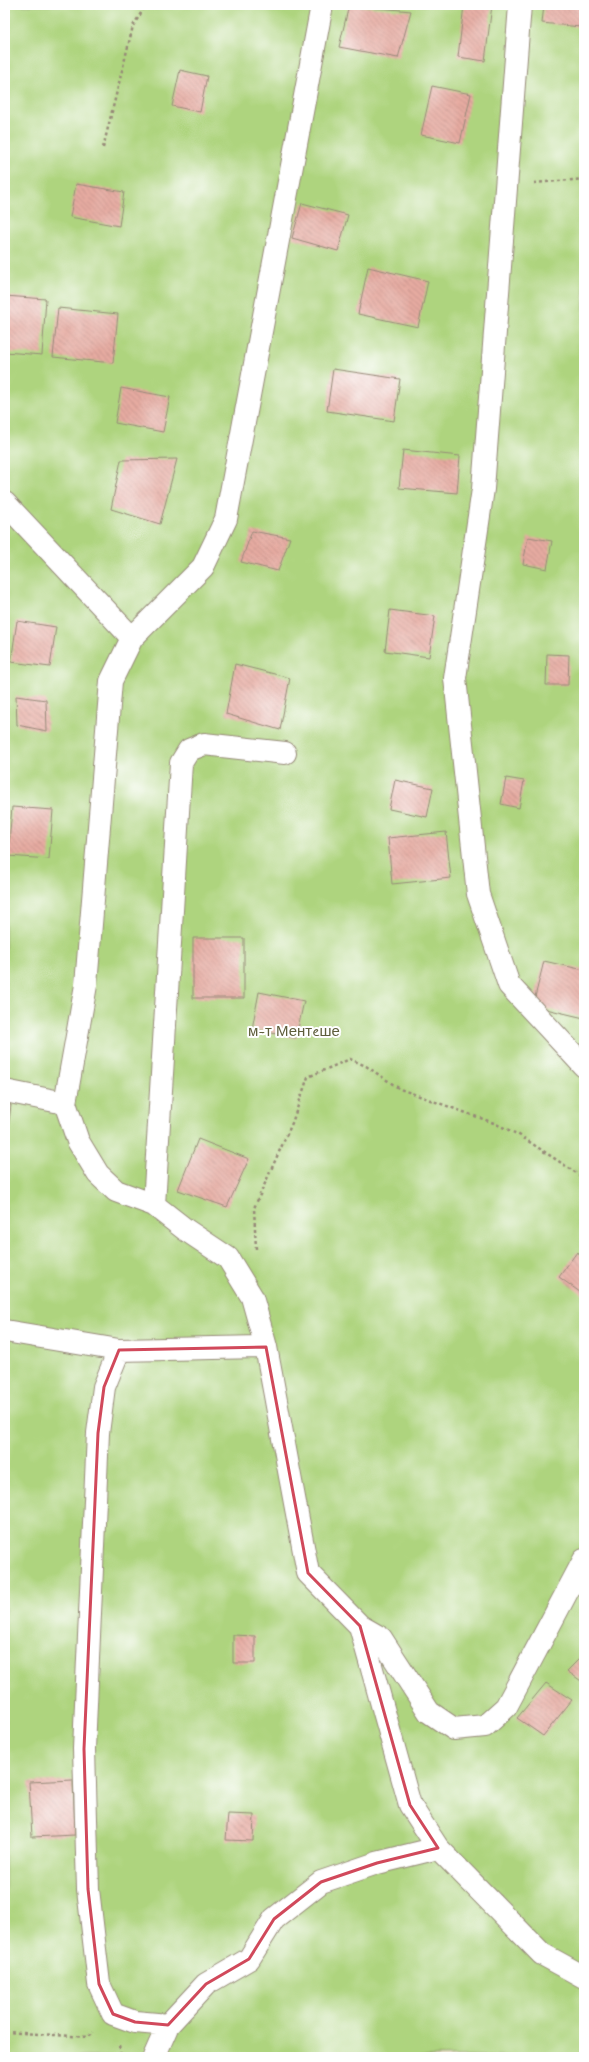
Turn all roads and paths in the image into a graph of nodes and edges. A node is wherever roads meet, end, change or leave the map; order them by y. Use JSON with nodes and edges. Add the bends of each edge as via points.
{"nodes":[{"id":1,"x":146,"y":5,"type":"edge"},
{"id":2,"x":322,"y":5,"type":"edge"},
{"id":3,"x":520,"y":5,"type":"edge"},
{"id":4,"x":103,"y":148,"type":"dead end"},
{"id":5,"x":584,"y":179,"type":"edge"},
{"id":6,"x":506,"y":184,"type":"junction"},
{"id":7,"x":5,"y":503,"type":"edge"},
{"id":8,"x":132,"y":638,"type":"junction"},
{"id":9,"x":285,"y":753,"type":"dead end"},
{"id":10,"x":584,"y":1066,"type":"edge"},
{"id":11,"x":5,"y":1091,"type":"edge"},
{"id":12,"x":65,"y":1103,"type":"junction"},
{"id":13,"x":584,"y":1178,"type":"edge"},
{"id":14,"x":154,"y":1205,"type":"junction"},
{"id":15,"x":256,"y":1253,"type":"dead end"},
{"id":16,"x":5,"y":1331,"type":"edge"},
{"id":17,"x":266,"y":1347,"type":"junction"},
{"id":18,"x":119,"y":1350,"type":"junction"},
{"id":19,"x":584,"y":1560,"type":"edge"},
{"id":20,"x":360,"y":1626,"type":"junction"},
{"id":21,"x":438,"y":1848,"type":"junction"},
{"id":22,"x":584,"y":1977,"type":"edge"},
{"id":23,"x":113,"y":2014,"type":"junction"},
{"id":24,"x":168,"y":2025,"type":"junction"},
{"id":25,"x":5,"y":2032,"type":"edge"},
{"id":26,"x":154,"y":2057,"type":"edge"}],
"edges":[{"from":1,"to":4,"type":"path","via":[[133,26]]},
{"from":2,"to":8,"type":"street","via":[[226,519],[203,567]]},
{"from":3,"to":6,"type":"street"},
{"from":5,"to":6,"type":"path"},
{"from":6,"to":10,"type":"street","via":[[483,489],[455,678],[478,894],[509,985]]},
{"from":7,"to":8,"type":"street"},
{"from":8,"to":12,"type":"street","via":[[112,680],[86,985]]},
{"from":9,"to":14,"type":"street","via":[[204,744],[190,750],[181,763]]},
{"from":11,"to":12,"type":"street"},
{"from":12,"to":14,"type":"street","via":[[78,1141],[98,1174],[116,1191]]},
{"from":13,"to":15,"type":"path","via":[[518,1135],[494,1123],[400,1089],[366,1066],[350,1059],[308,1077],[292,1123],[254,1208]]},
{"from":14,"to":17,"type":"street","via":[[228,1258],[252,1297]]},
{"from":16,"to":18,"type":"street"},
{"from":17,"to":18,"type":"street"},
{"from":17,"to":20,"type":"street","via":[[308,1573]]},
{"from":18,"to":23,"type":"street","via":[[104,1388],[98,1433],[84,1749],[88,1889],[99,1984]]},
{"from":19,"to":20,"type":"street","via":[[506,1707],[484,1726],[454,1729],[430,1712],[381,1638]]},
{"from":20,"to":21,"type":"street","via":[[410,1805]]},
{"from":21,"to":22,"type":"street","via":[[542,1954]]},
{"from":21,"to":24,"type":"street","via":[[377,1863],[321,1882],[274,1919],[249,1959],[206,1984]]},
{"from":23,"to":24,"type":"street","via":[[135,2022]]},
{"from":23,"to":25,"type":"path","via":[[88,2037]]},
{"from":24,"to":26,"type":"street"}]}
